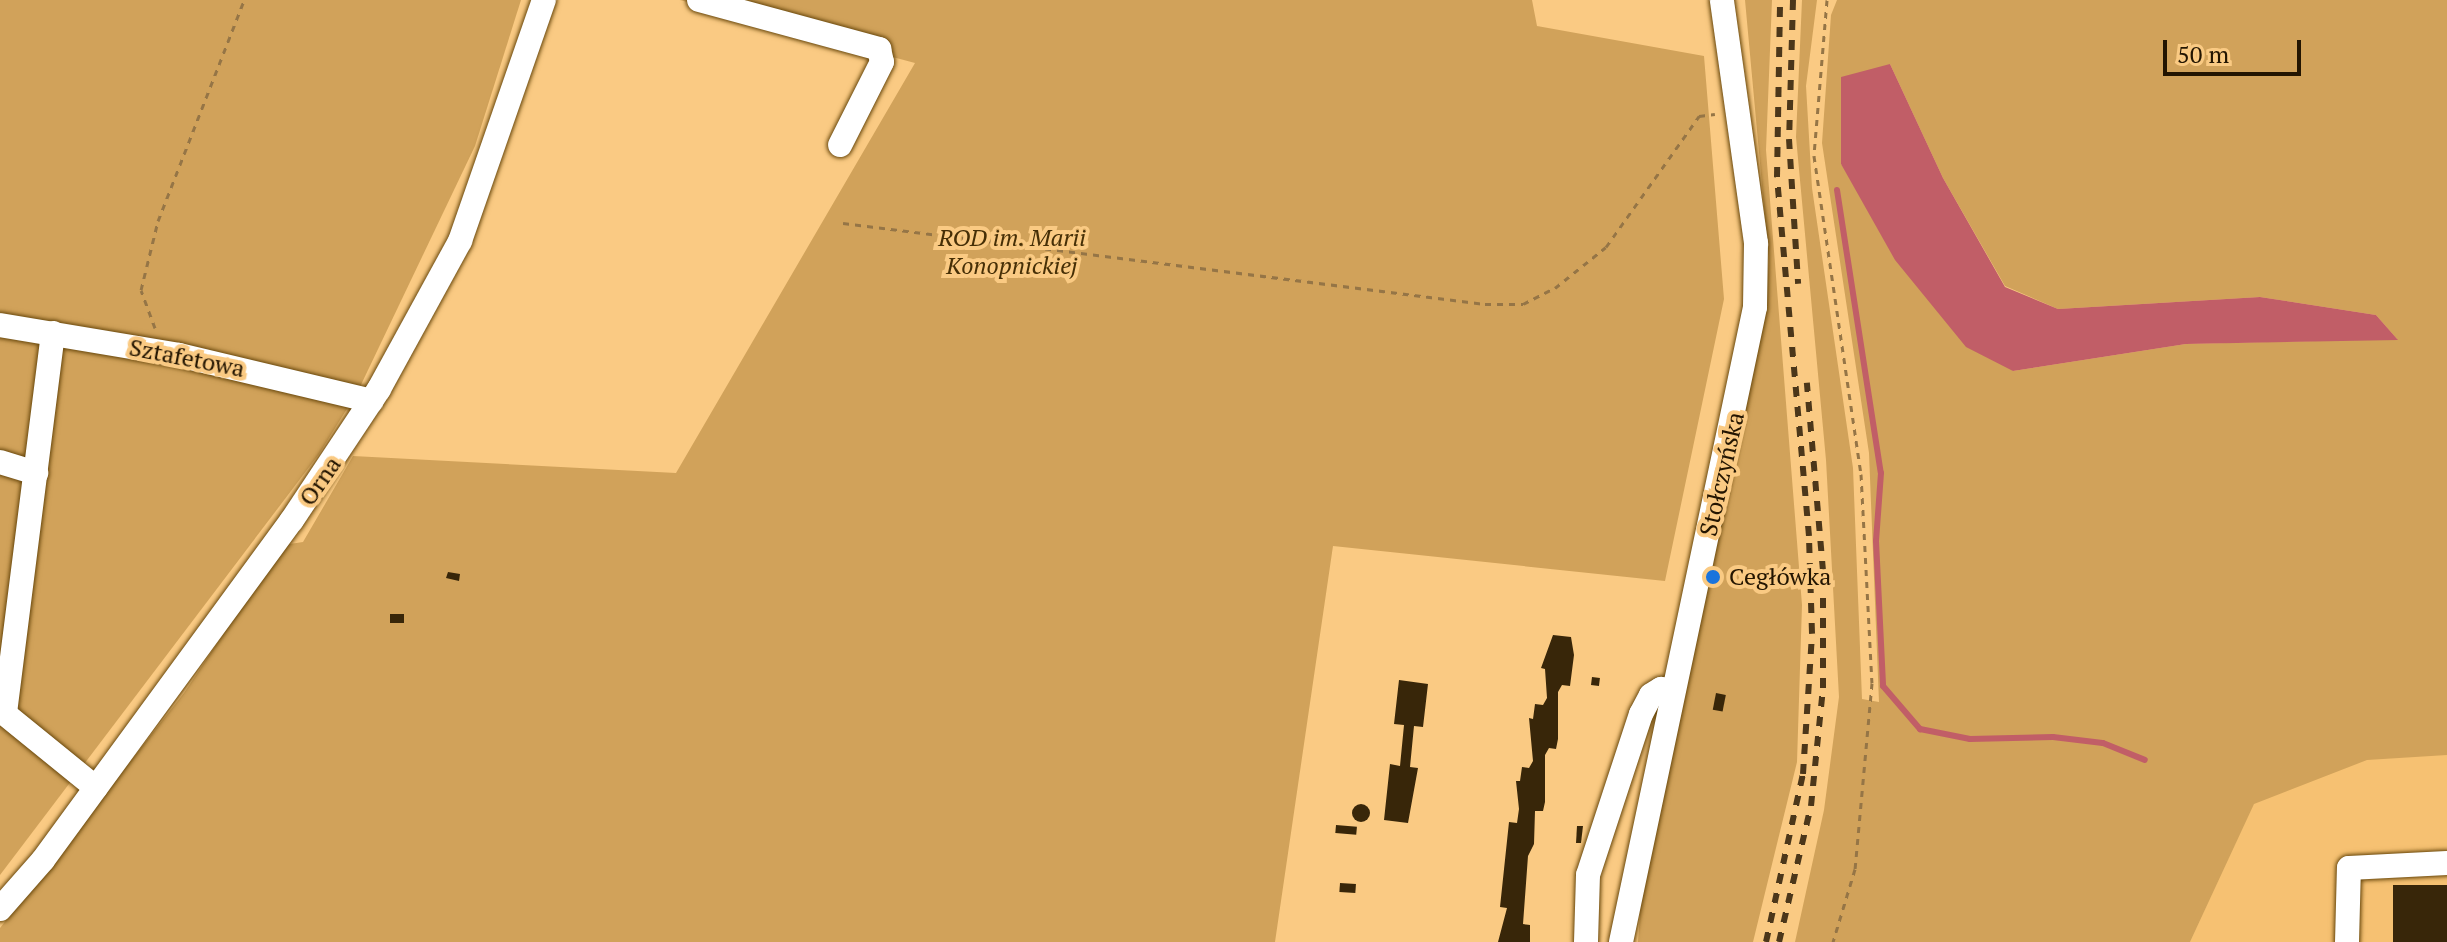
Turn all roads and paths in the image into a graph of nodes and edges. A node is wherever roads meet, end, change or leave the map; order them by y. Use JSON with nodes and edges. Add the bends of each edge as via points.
{"nodes":[{"id":1,"x":244,"y":0,"type":"edge"},
{"id":2,"x":544,"y":0,"type":"edge"},
{"id":3,"x":699,"y":0,"type":"edge"},
{"id":4,"x":1722,"y":0,"type":"edge"},
{"id":5,"x":1827,"y":0,"type":"edge"},
{"id":6,"x":1710,"y":115,"type":"dead end"},
{"id":7,"x":840,"y":145,"type":"dead end"},
{"id":8,"x":843,"y":223,"type":"dead end"},
{"id":9,"x":0,"y":325,"type":"edge"},
{"id":10,"x":53,"y":333,"type":"junction"},
{"id":11,"x":179,"y":355,"type":"junction"},
{"id":12,"x":372,"y":401,"type":"junction"},
{"id":13,"x":0,"y":462,"type":"edge"},
{"id":14,"x":36,"y":473,"type":"junction"},
{"id":15,"x":7,"y":648,"type":"edge"},
{"id":16,"x":1673,"y":691,"type":"junction"},
{"id":17,"x":3,"y":715,"type":"edge"},
{"id":18,"x":96,"y":788,"type":"junction"},
{"id":19,"x":2447,"y":863,"type":"edge"},
{"id":20,"x":0,"y":909,"type":"edge"},
{"id":21,"x":1586,"y":942,"type":"edge"},
{"id":22,"x":1621,"y":942,"type":"edge"},
{"id":23,"x":1833,"y":942,"type":"edge"},
{"id":24,"x":2347,"y":942,"type":"edge"}],
"edges":[{"from":1,"to":11,"type":"path","via":[[158,221],[141,290],[148,321]]},
{"from":2,"to":12,"type":"street","name":"Orna","via":[[460,241]]},
{"from":3,"to":7,"type":"street","via":[[879,49],[882,62]]},
{"from":4,"to":16,"type":"street","name":"Stołczyńska","via":[[1756,243],[1756,295],[1740,393]]},
{"from":5,"to":23,"type":"path","via":[[1814,156],[1861,474],[1872,683],[1855,869]]},
{"from":6,"to":8,"type":"path","via":[[1699,116],[1606,247],[1555,288],[1523,304],[1485,304]]},
{"from":9,"to":10,"type":"street","name":"Sztafetowa"},
{"from":10,"to":11,"type":"street","name":"Sztafetowa"},
{"from":10,"to":14,"type":"street"},
{"from":11,"to":12,"type":"street","name":"Sztafetowa"},
{"from":12,"to":18,"type":"street","name":"Orna","via":[[300,509]]},
{"from":13,"to":14,"type":"street"},
{"from":14,"to":15,"type":"street"},
{"from":15,"to":17,"type":"street"},
{"from":16,"to":21,"type":"street","via":[[1661,689],[1651,695],[1641,714],[1588,875]]},
{"from":16,"to":22,"type":"street","name":"Stołczyńska"},
{"from":17,"to":18,"type":"street"},
{"from":18,"to":20,"type":"street","name":"Orna"},
{"from":19,"to":24,"type":"street","via":[[2349,868]]}]}
